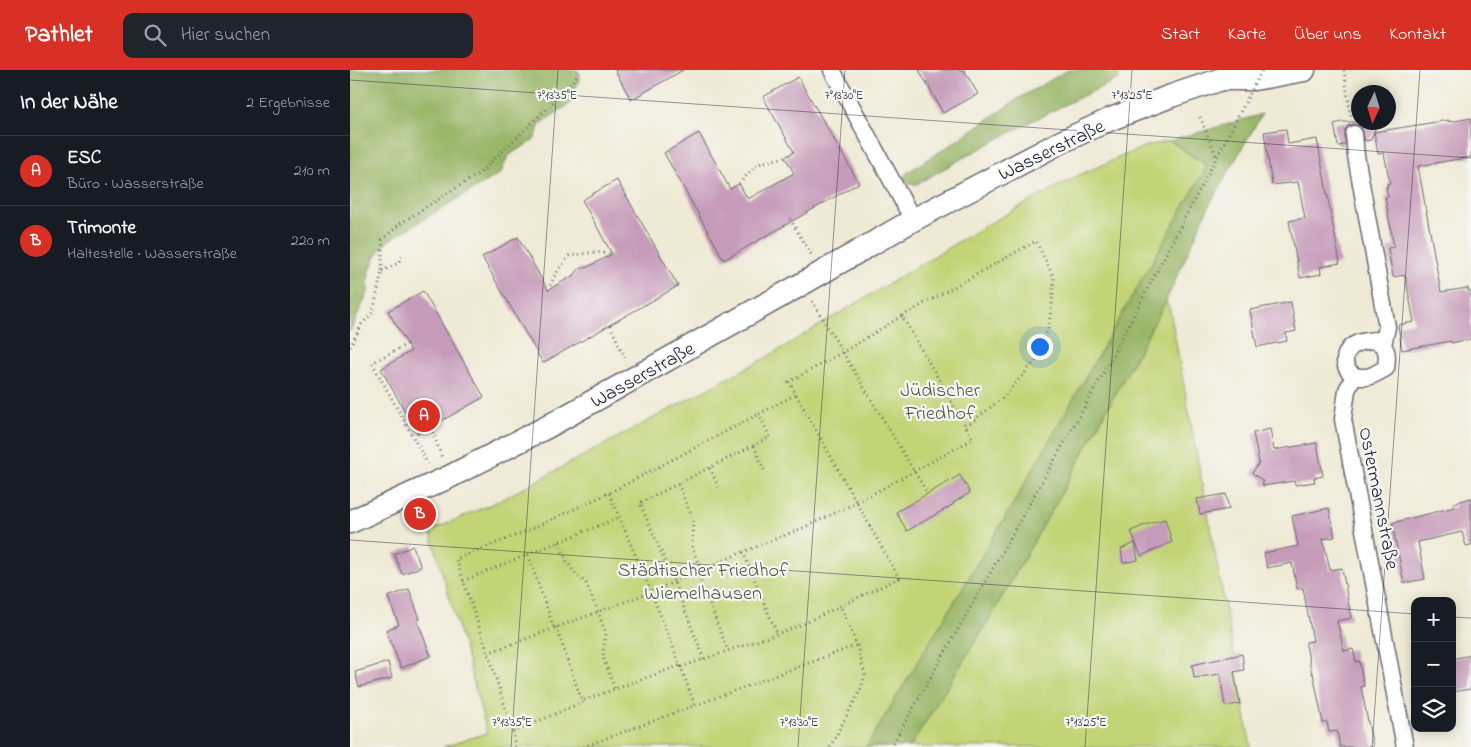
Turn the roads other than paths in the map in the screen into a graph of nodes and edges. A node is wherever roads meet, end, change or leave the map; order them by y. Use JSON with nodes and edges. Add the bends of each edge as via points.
{"nodes":[{"id":1,"x":832,"y":70,"type":"edge"},
{"id":2,"x":1304,"y":70,"type":"edge"},
{"id":3,"x":1232,"y":74,"type":"edge"},
{"id":4,"x":1354,"y":134,"type":"road end"},
{"id":5,"x":913,"y":220,"type":"junction"},
{"id":6,"x":1384,"y":345,"type":"junction"},
{"id":7,"x":1354,"y":376,"type":"junction"},
{"id":8,"x":355,"y":515,"type":"edge"},
{"id":9,"x":1404,"y":747,"type":"edge"}],
"edges":[{"from":1,"to":5,"type":"street"},
{"from":2,"to":3,"type":"main road","name":"Wasserstraße","via":[[1254,79]]},
{"from":3,"to":5,"type":"main road","name":"Wasserstraße","via":[[1059,143]]},
{"from":4,"to":6,"type":"street","via":[[1387,327]]},
{"from":5,"to":8,"type":"main road","name":"Wasserstraße","via":[[547,427],[443,479]]},
{"from":6,"to":7,"type":"street","via":[[1388,355],[1386,368],[1366,378]]},
{"from":6,"to":7,"type":"street","via":[[1375,340],[1350,347],[1344,359],[1347,371]]},
{"from":7,"to":9,"type":"street","name":"Ostermannstraße","via":[[1347,390],[1343,419]]}]}
